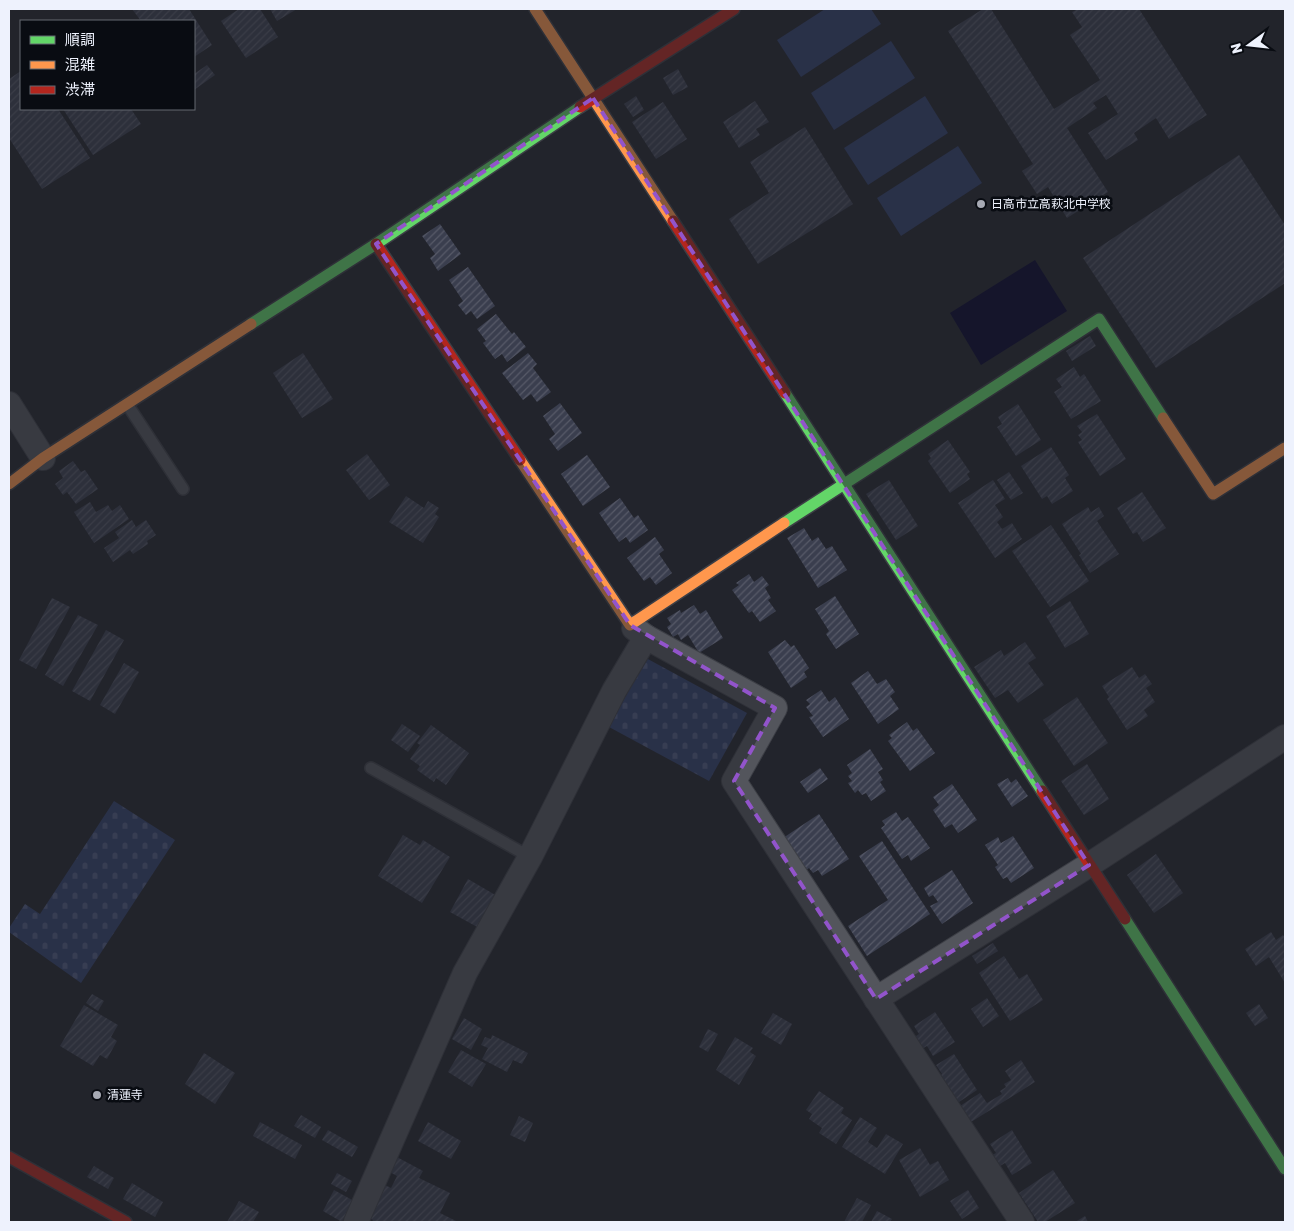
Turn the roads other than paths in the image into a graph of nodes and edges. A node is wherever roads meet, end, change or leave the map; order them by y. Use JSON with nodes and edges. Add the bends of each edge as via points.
{"nodes":[{"id":1,"x":536,"y":9,"type":"edge"},
{"id":2,"x":734,"y":9,"type":"edge"},
{"id":3,"x":594,"y":98,"type":"junction"},
{"id":4,"x":376,"y":244,"type":"junction"},
{"id":5,"x":9,"y":404,"type":"edge"},
{"id":6,"x":127,"y":404,"type":"junction"},
{"id":7,"x":1285,"y":448,"type":"edge"},
{"id":8,"x":43,"y":458,"type":"junction"},
{"id":9,"x":844,"y":483,"type":"junction"},
{"id":10,"x":9,"y":484,"type":"edge"},
{"id":11,"x":183,"y":488,"type":"dead end"},
{"id":12,"x":638,"y":631,"type":"junction"},
{"id":13,"x":1285,"y":736,"type":"edge"},
{"id":14,"x":370,"y":768,"type":"dead end"},
{"id":15,"x":530,"y":857,"type":"junction"},
{"id":16,"x":1089,"y":865,"type":"junction"},
{"id":17,"x":876,"y":999,"type":"junction"},
{"id":18,"x":9,"y":1157,"type":"edge"},
{"id":19,"x":1285,"y":1169,"type":"edge"},
{"id":20,"x":126,"y":1222,"type":"edge"},
{"id":21,"x":356,"y":1222,"type":"edge"},
{"id":22,"x":1022,"y":1222,"type":"edge"}],
"edges":[{"from":1,"to":3,"type":"street"},
{"from":2,"to":3,"type":"street"},
{"from":3,"to":4,"type":"street"},
{"from":3,"to":9,"type":"street"},
{"from":4,"to":6,"type":"street"},
{"from":4,"to":12,"type":"street"},
{"from":5,"to":8,"type":"street"},
{"from":6,"to":8,"type":"street"},
{"from":6,"to":11,"type":"lane"},
{"from":7,"to":9,"type":"street","via":[[1213,494],[1099,319]]},
{"from":8,"to":10,"type":"street"},
{"from":9,"to":12,"type":"street"},
{"from":9,"to":16,"type":"street"},
{"from":12,"to":15,"type":"street","via":[[614,691]]},
{"from":12,"to":17,"type":"street","via":[[775,708],[734,781]]},
{"from":13,"to":16,"type":"street"},
{"from":14,"to":15,"type":"lane"},
{"from":15,"to":21,"type":"street","via":[[465,973]]},
{"from":16,"to":17,"type":"street"},
{"from":16,"to":19,"type":"street"},
{"from":17,"to":22,"type":"street"},
{"from":18,"to":20,"type":"street"}]}
